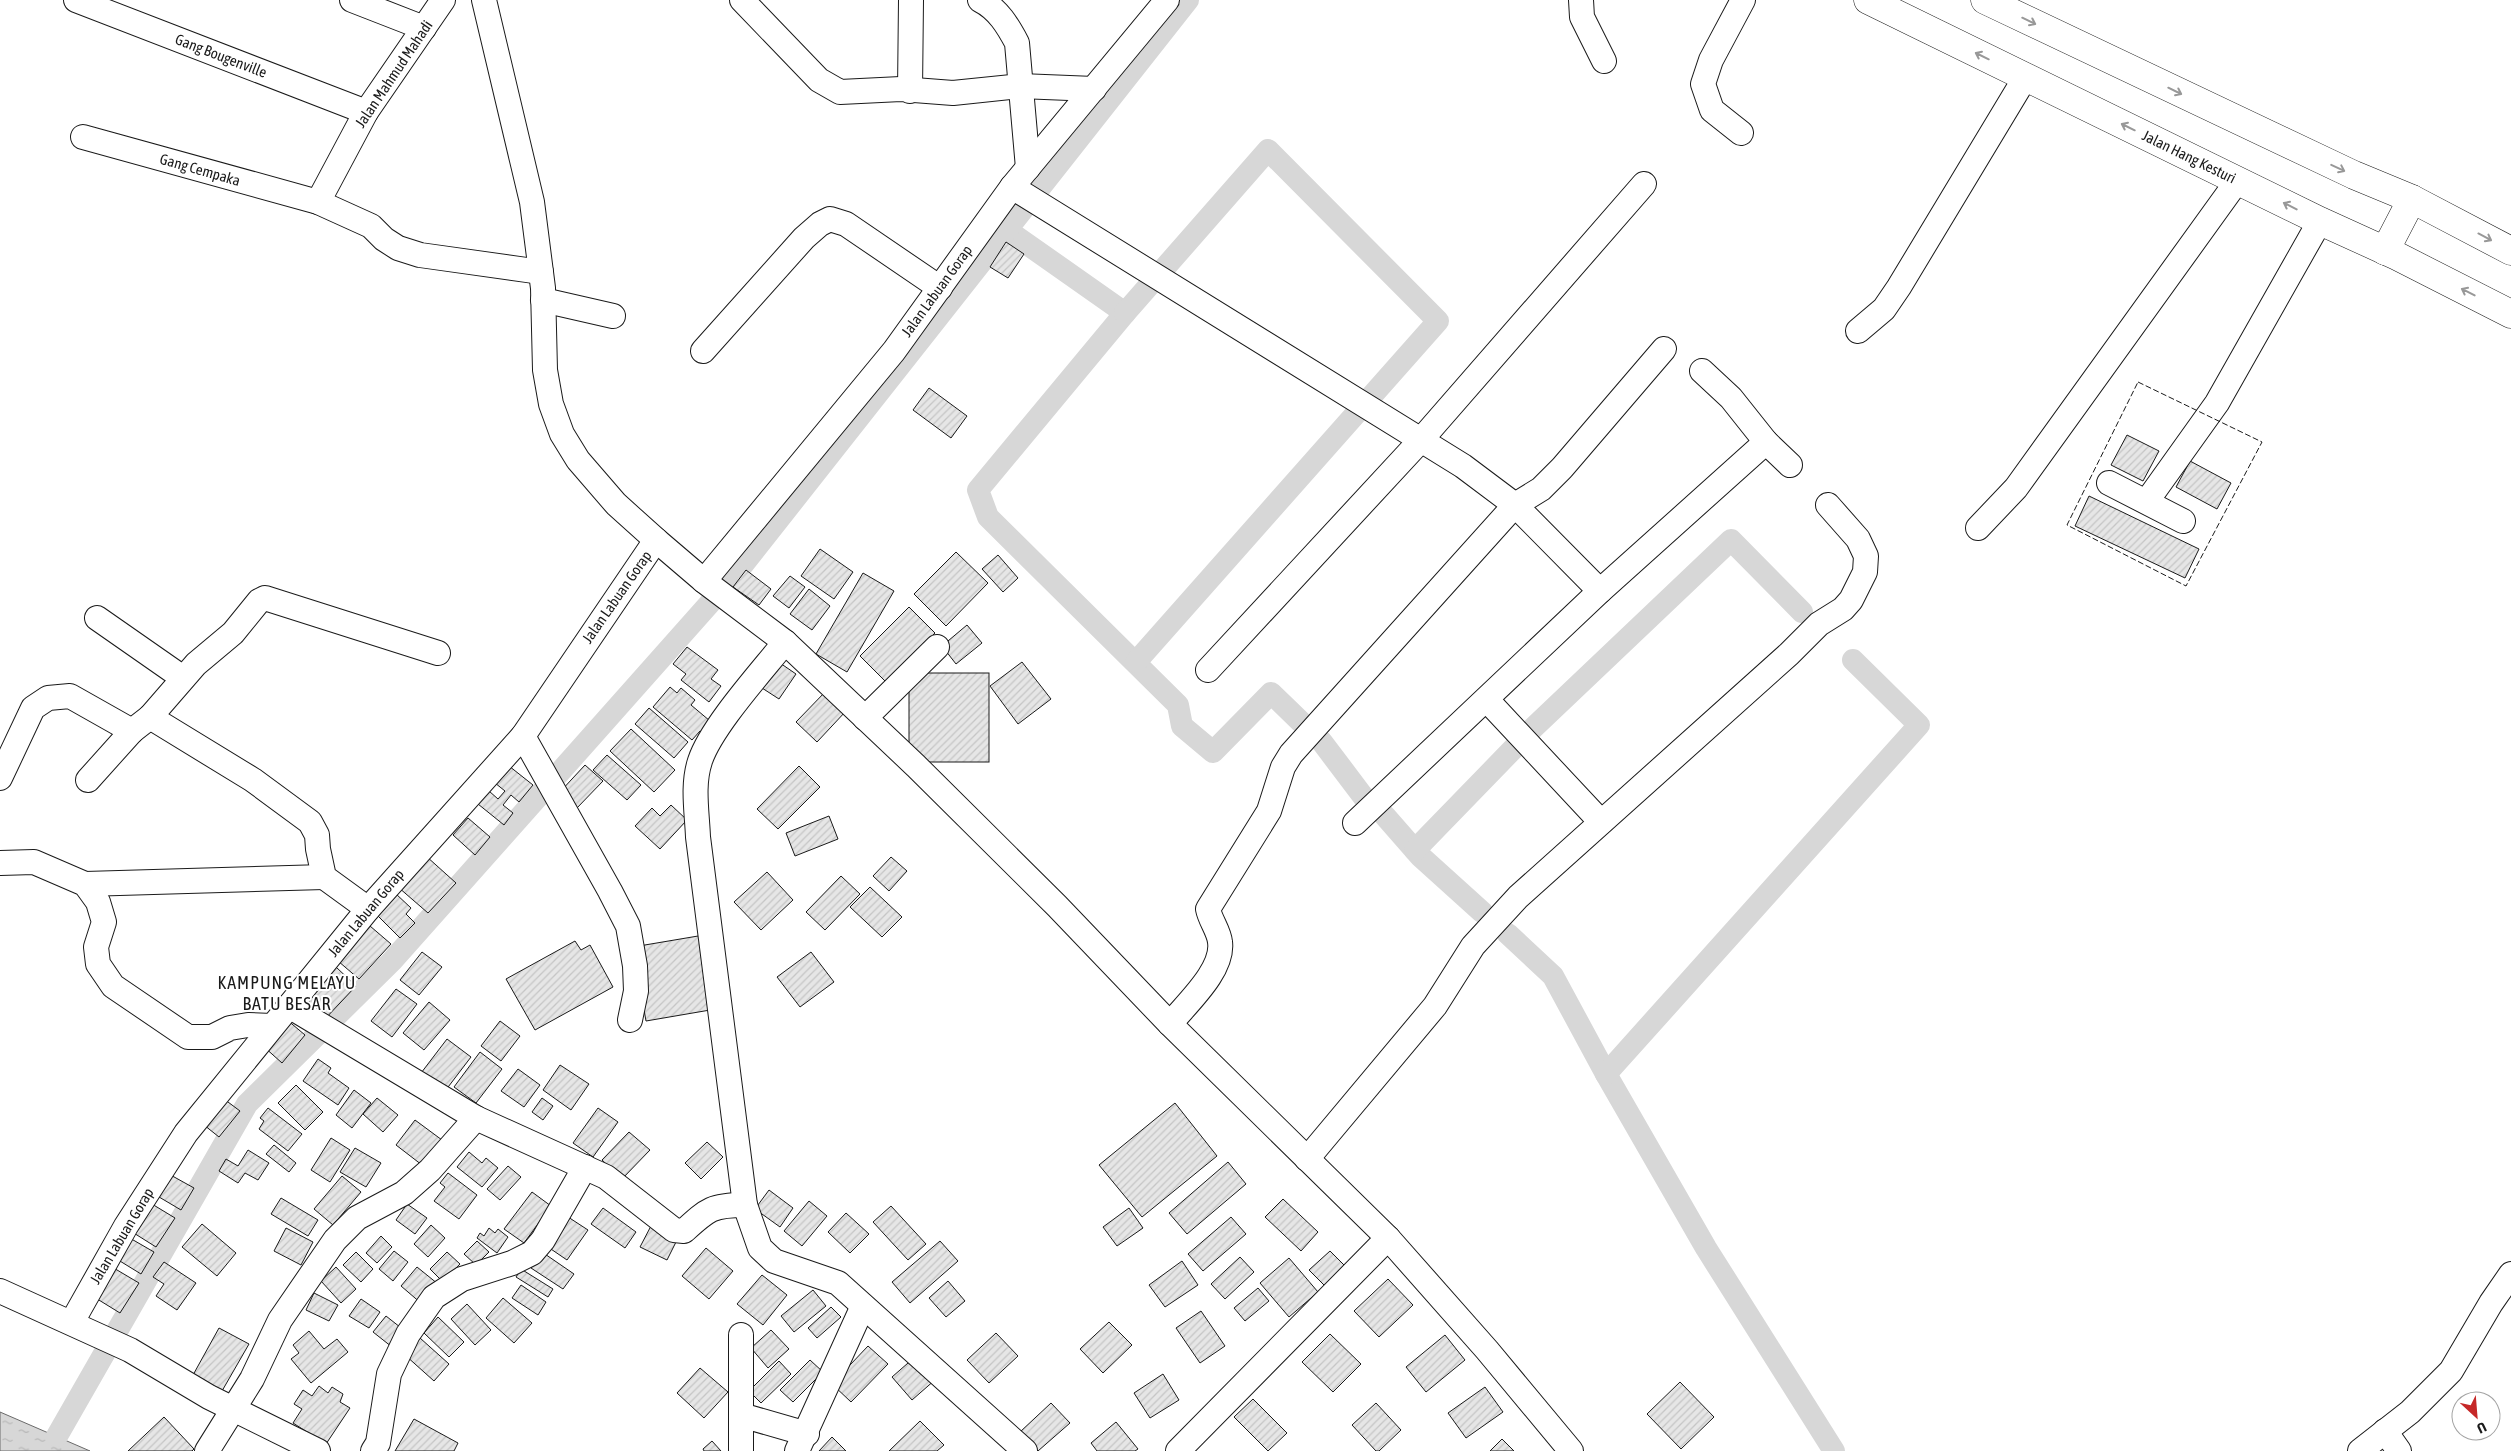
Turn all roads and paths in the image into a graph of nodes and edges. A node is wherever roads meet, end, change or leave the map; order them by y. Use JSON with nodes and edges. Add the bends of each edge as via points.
{"nodes":[{"id":1,"x":76,"y":0,"type":"edge"},
{"id":2,"x":352,"y":0,"type":"edge"},
{"id":3,"x":443,"y":0,"type":"edge"},
{"id":4,"x":484,"y":0,"type":"edge"},
{"id":5,"x":742,"y":0,"type":"edge"},
{"id":6,"x":911,"y":0,"type":"edge"},
{"id":7,"x":980,"y":0,"type":"edge"},
{"id":8,"x":1167,"y":0,"type":"edge"},
{"id":9,"x":1581,"y":0,"type":"edge"},
{"id":10,"x":1743,"y":0,"type":"edge"},
{"id":11,"x":1868,"y":0,"type":"edge"},
{"id":12,"x":1985,"y":0,"type":"edge"},
{"id":13,"x":424,"y":28,"type":"junction"},
{"id":14,"x":1604,"y":61,"type":"dead end"},
{"id":15,"x":2025,"y":78,"type":"junction"},
{"id":16,"x":1020,"y":86,"type":"junction"},
{"id":17,"x":1094,"y":89,"type":"junction"},
{"id":18,"x":910,"y":91,"type":"junction"},
{"id":19,"x":366,"y":112,"type":"junction"},
{"id":20,"x":1741,"y":133,"type":"dead end"},
{"id":21,"x":83,"y":137,"type":"dead end"},
{"id":22,"x":1028,"y":168,"type":"junction"},
{"id":23,"x":2238,"y":180,"type":"junction"},
{"id":24,"x":1644,"y":184,"type":"dead end"},
{"id":25,"x":1017,"y":190,"type":"junction"},
{"id":26,"x":2412,"y":199,"type":"junction"},
{"id":27,"x":318,"y":202,"type":"junction"},
{"id":28,"x":2320,"y":221,"type":"junction"},
{"id":29,"x":2385,"y":250,"type":"junction"},
{"id":30,"x":2511,"y":251,"type":"edge"},
{"id":31,"x":541,"y":272,"type":"junction"},
{"id":32,"x":940,"y":288,"type":"junction"},
{"id":33,"x":543,"y":300,"type":"junction"},
{"id":34,"x":2511,"y":314,"type":"edge"},
{"id":35,"x":614,"y":316,"type":"dead end"},
{"id":36,"x":1858,"y":332,"type":"dead end"},
{"id":37,"x":1664,"y":349,"type":"dead end"},
{"id":38,"x":703,"y":351,"type":"dead end"},
{"id":39,"x":1702,"y":371,"type":"dead end"},
{"id":40,"x":1420,"y":441,"type":"junction"},
{"id":41,"x":1766,"y":442,"type":"junction"},
{"id":42,"x":1790,"y":465,"type":"dead end"},
{"id":43,"x":2109,"y":483,"type":"dead end"},
{"id":44,"x":2147,"y":501,"type":"junction"},
{"id":45,"x":1515,"y":505,"type":"junction"},
{"id":46,"x":1828,"y":505,"type":"dead end"},
{"id":47,"x":2183,"y":521,"type":"dead end"},
{"id":48,"x":1978,"y":528,"type":"dead end"},
{"id":49,"x":656,"y":540,"type":"junction"},
{"id":50,"x":708,"y":583,"type":"junction"},
{"id":51,"x":1600,"y":591,"type":"junction"},
{"id":52,"x":97,"y":618,"type":"dead end"},
{"id":53,"x":785,"y":642,"type":"junction"},
{"id":54,"x":937,"y":648,"type":"dead end"},
{"id":55,"x":438,"y":653,"type":"dead end"},
{"id":56,"x":1208,"y":670,"type":"dead end"},
{"id":57,"x":183,"y":678,"type":"junction"},
{"id":58,"x":1487,"y":700,"type":"junction"},
{"id":59,"x":150,"y":717,"type":"junction"},
{"id":60,"x":865,"y":718,"type":"junction"},
{"id":61,"x":132,"y":732,"type":"junction"},
{"id":62,"x":523,"y":736,"type":"junction"},
{"id":63,"x":0,"y":778,"type":"edge"},
{"id":64,"x":88,"y":780,"type":"dead end"},
{"id":65,"x":1601,"y":822,"type":"junction"},
{"id":66,"x":1355,"y":823,"type":"dead end"},
{"id":67,"x":0,"y":863,"type":"edge"},
{"id":68,"x":324,"y":877,"type":"junction"},
{"id":69,"x":85,"y":884,"type":"junction"},
{"id":70,"x":368,"y":909,"type":"junction"},
{"id":71,"x":289,"y":1006,"type":"junction"},
{"id":72,"x":630,"y":1020,"type":"dead end"},
{"id":73,"x":1170,"y":1024,"type":"junction"},
{"id":74,"x":272,"y":1026,"type":"junction"},
{"id":75,"x":476,"y":1118,"type":"junction"},
{"id":76,"x":1307,"y":1159,"type":"junction"},
{"id":77,"x":585,"y":1167,"type":"junction"},
{"id":78,"x":746,"y":1204,"type":"junction"},
{"id":79,"x":1388,"y":1238,"type":"junction"},
{"id":80,"x":2511,"y":1274,"type":"edge"},
{"id":81,"x":0,"y":1291,"type":"edge"},
{"id":82,"x":863,"y":1306,"type":"junction"},
{"id":83,"x":81,"y":1327,"type":"junction"},
{"id":84,"x":741,"y":1335,"type":"dead end"},
{"id":85,"x":234,"y":1408,"type":"junction"},
{"id":86,"x":741,"y":1415,"type":"junction"},
{"id":87,"x":2385,"y":1431,"type":"junction"},
{"id":88,"x":802,"y":1442,"type":"edge"},
{"id":89,"x":207,"y":1451,"type":"edge"},
{"id":90,"x":318,"y":1451,"type":"edge"},
{"id":91,"x":373,"y":1451,"type":"edge"},
{"id":92,"x":741,"y":1451,"type":"edge"},
{"id":93,"x":1025,"y":1451,"type":"edge"},
{"id":94,"x":1178,"y":1451,"type":"edge"},
{"id":95,"x":1571,"y":1451,"type":"edge"},
{"id":96,"x":2360,"y":1451,"type":"edge"},
{"id":97,"x":2399,"y":1451,"type":"edge"}],
"edges":[{"from":1,"to":19,"type":"street","name":"Gang Bougenville"},
{"from":2,"to":13,"type":"street"},
{"from":3,"to":13,"type":"street","name":"Jalan Mahmud Mahadi"},
{"from":4,"to":31,"type":"street","via":[[532,202]]},
{"from":5,"to":18,"type":"street","via":[[819,80],[840,92]]},
{"from":6,"to":18,"type":"street"},
{"from":7,"to":16,"type":"street","via":[[1007,24],[1017,43]]},
{"from":8,"to":17,"type":"street","name":"Jalan Labuan Gorap"},
{"from":9,"to":14,"type":"street","via":[[1582,17]]},
{"from":10,"to":20,"type":"street","via":[[1703,84],[1712,110]]},
{"from":15,"to":11,"type":"main road","name":"Jalan Hang Kesturi","one_way":true},
{"from":12,"to":26,"type":"main road","one_way":true,"via":[[2336,167]]},
{"from":13,"to":19,"type":"street","name":"Jalan Mahmud Mahadi"},
{"from":23,"to":15,"type":"main road","name":"Jalan Hang Kesturi","one_way":true},
{"from":15,"to":36,"type":"street","via":[[1899,287],[1884,309]]},
{"from":16,"to":17,"type":"street"},
{"from":16,"to":18,"type":"street","via":[[953,93]]},
{"from":16,"to":22,"type":"street"},
{"from":17,"to":22,"type":"street","name":"Jalan Labuan Gorap"},
{"from":19,"to":27,"type":"street","name":"Jalan Mahmud Mahadi"},
{"from":21,"to":27,"type":"street","name":"Gang Cempaka"},
{"from":22,"to":25,"type":"street","name":"Jalan Labuan Gorap"},
{"from":28,"to":23,"type":"main road","name":"Jalan Hang Kesturi","one_way":true},
{"from":23,"to":48,"type":"street","via":[[2016,488]]},
{"from":24,"to":40,"type":"street"},
{"from":25,"to":32,"type":"street","name":"Jalan Labuan Gorap"},
{"from":25,"to":40,"type":"street"},
{"from":26,"to":29,"type":"main road"},
{"from":26,"to":30,"type":"main road","one_way":true},
{"from":27,"to":31,"type":"street","name":"Gang Cempaka","via":[[371,226],[398,248],[420,255]]},
{"from":28,"to":29,"type":"main road","name":"Jalan Hang Kesturi"},
{"from":28,"to":44,"type":"street","via":[[2216,403]]},
{"from":34,"to":29,"type":"main road","name":"Jalan Hang Kesturi","one_way":true},
{"from":31,"to":33,"type":"street"},
{"from":32,"to":38,"type":"street","via":[[846,224],[830,218],[804,238]]},
{"from":32,"to":50,"type":"street","name":"Jalan Labuan Gorap","via":[[894,352]]},
{"from":33,"to":35,"type":"street"},
{"from":33,"to":49,"type":"street","via":[[546,370],[551,404],[562,434],[578,460],[616,504]]},
{"from":37,"to":45,"type":"street","via":[[1562,468],[1541,489]]},
{"from":39,"to":41,"type":"street","via":[[1731,398]]},
{"from":40,"to":45,"type":"street","via":[[1463,466]]},
{"from":40,"to":56,"type":"street"},
{"from":41,"to":42,"type":"street"},
{"from":41,"to":51,"type":"street"},
{"from":43,"to":44,"type":"street"},
{"from":44,"to":47,"type":"street"},
{"from":45,"to":51,"type":"street"},
{"from":45,"to":73,"type":"street","via":[[1291,754],[1283,767],[1269,811],[1208,909],[1220,941],[1214,970]]},
{"from":46,"to":65,"type":"street","via":[[1858,539],[1866,556],[1866,572],[1851,600],[1809,633]]},
{"from":49,"to":50,"type":"street"},
{"from":49,"to":62,"type":"street","name":"Jalan Labuan Gorap"},
{"from":50,"to":53,"type":"street"},
{"from":51,"to":58,"type":"street"},
{"from":52,"to":57,"type":"street"},
{"from":53,"to":60,"type":"street"},
{"from":53,"to":78,"type":"street","via":[[711,739],[700,759],[695,791],[698,837]]},
{"from":54,"to":60,"type":"street"},
{"from":55,"to":57,"type":"street","via":[[265,598],[233,633]]},
{"from":57,"to":59,"type":"street"},
{"from":58,"to":65,"type":"street"},
{"from":58,"to":66,"type":"street"},
{"from":59,"to":61,"type":"street"},
{"from":59,"to":68,"type":"street","via":[[253,780],[310,822],[317,835]]},
{"from":60,"to":73,"type":"street","via":[[1057,906]]},
{"from":61,"to":63,"type":"street","via":[[70,696],[48,698],[33,708]]},
{"from":61,"to":64,"type":"street"},
{"from":62,"to":70,"type":"street","name":"Jalan Labuan Gorap"},
{"from":62,"to":72,"type":"street","via":[[628,926],[636,991]]},
{"from":65,"to":76,"type":"street","via":[[1518,897],[1473,946],[1435,1006]]},
{"from":67,"to":69,"type":"street","via":[[34,862]]},
{"from":68,"to":69,"type":"street"},
{"from":68,"to":70,"type":"street"},
{"from":69,"to":74,"type":"street","via":[[98,902],[104,922],[96,947],[98,964],[113,986],[188,1037],[212,1037],[230,1028],[248,1025]]},
{"from":70,"to":71,"type":"street","name":"Jalan Labuan Gorap"},
{"from":71,"to":74,"type":"street","name":"Jalan Labuan Gorap"},
{"from":71,"to":75,"type":"street"},
{"from":73,"to":76,"type":"street"},
{"from":74,"to":83,"type":"street","name":"Jalan Labuan Gorap","via":[[186,1133],[126,1226]]},
{"from":75,"to":77,"type":"street"},
{"from":75,"to":85,"type":"street","via":[[430,1170],[404,1193],[357,1218],[335,1240],[280,1320],[252,1379]]},
{"from":76,"to":79,"type":"street"},
{"from":77,"to":78,"type":"street","via":[[606,1177],[674,1230],[684,1231],[704,1211],[722,1205]]},
{"from":77,"to":91,"type":"street","via":[[543,1240],[532,1253],[462,1279],[434,1297],[408,1334],[389,1374],[378,1443]]},
{"from":78,"to":82,"type":"street","via":[[760,1248],[774,1261],[838,1283]]},
{"from":79,"to":94,"type":"street"},
{"from":79,"to":95,"type":"street"},
{"from":80,"to":87,"type":"street","via":[[2451,1371],[2410,1412]]},
{"from":81,"to":83,"type":"street"},
{"from":82,"to":88,"type":"street"},
{"from":82,"to":93,"type":"street"},
{"from":83,"to":85,"type":"street","via":[[130,1350],[209,1397]]},
{"from":84,"to":86,"type":"street"},
{"from":85,"to":89,"type":"street"},
{"from":85,"to":90,"type":"street"},
{"from":86,"to":88,"type":"street"},
{"from":86,"to":92,"type":"street"},
{"from":87,"to":96,"type":"street"},
{"from":87,"to":97,"type":"street"}]}
